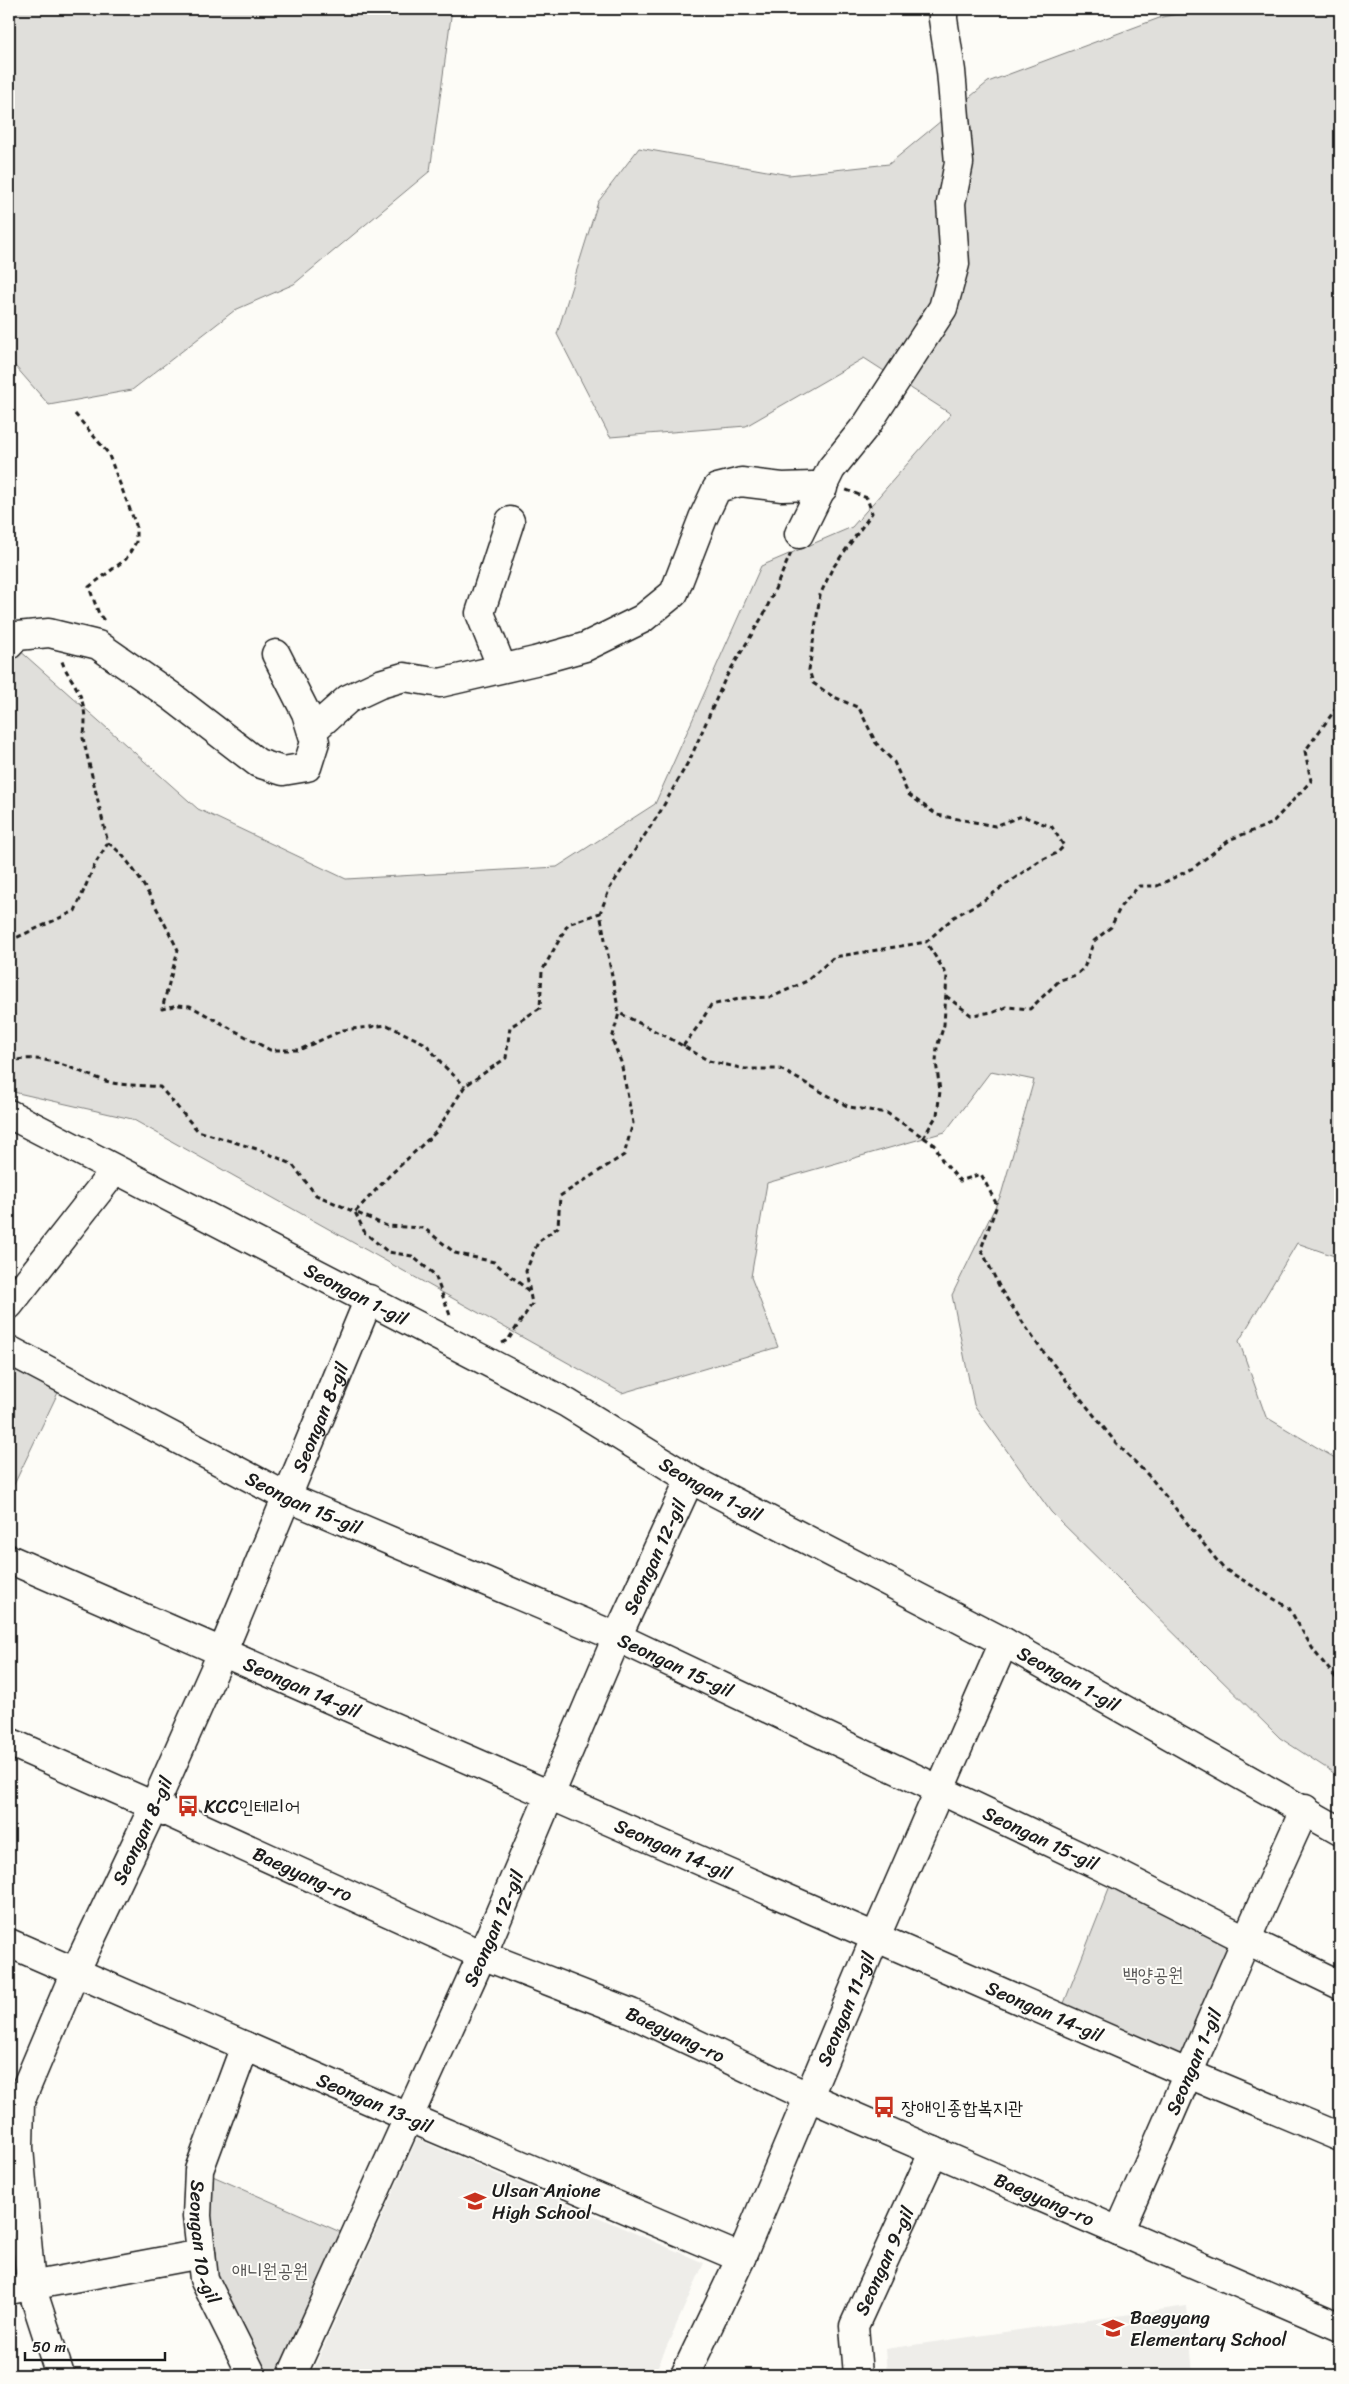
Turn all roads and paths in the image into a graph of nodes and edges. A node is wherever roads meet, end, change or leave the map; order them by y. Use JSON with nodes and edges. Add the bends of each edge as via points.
{"nodes":[{"id":1,"x":943,"y":9,"type":"edge"},
{"id":2,"x":75,"y":414,"type":"dead end"},
{"id":3,"x":824,"y":485,"type":"junction"},
{"id":4,"x":510,"y":521,"type":"dead end"},
{"id":5,"x":799,"y":534,"type":"joint"},
{"id":6,"x":110,"y":627,"type":"dead end"},
{"id":7,"x":60,"y":635,"type":"junction"},
{"id":8,"x":9,"y":645,"type":"edge"},
{"id":9,"x":276,"y":654,"type":"dead end"},
{"id":10,"x":502,"y":668,"type":"junction"},
{"id":11,"x":1340,"y":704,"type":"edge"},
{"id":12,"x":312,"y":731,"type":"junction"},
{"id":13,"x":108,"y":843,"type":"junction"},
{"id":14,"x":600,"y":913,"type":"junction"},
{"id":15,"x":9,"y":942,"type":"edge"},
{"id":16,"x":926,"y":942,"type":"junction"},
{"id":17,"x":946,"y":996,"type":"junction"},
{"id":18,"x":619,"y":1013,"type":"junction"},
{"id":19,"x":683,"y":1046,"type":"junction"},
{"id":20,"x":9,"y":1062,"type":"edge"},
{"id":21,"x":465,"y":1086,"type":"junction"},
{"id":22,"x":9,"y":1114,"type":"edge"},
{"id":23,"x":923,"y":1138,"type":"junction"},
{"id":24,"x":115,"y":1170,"type":"junction"},
{"id":25,"x":355,"y":1212,"type":"junction"},
{"id":26,"x":529,"y":1291,"type":"junction"},
{"id":27,"x":369,"y":1299,"type":"junction"},
{"id":28,"x":9,"y":1305,"type":"edge"},
{"id":29,"x":452,"y":1321,"type":"dead end"},
{"id":30,"x":9,"y":1350,"type":"edge"},
{"id":31,"x":477,"y":1356,"type":"junction"},
{"id":32,"x":690,"y":1479,"type":"junction"},
{"id":33,"x":288,"y":1497,"type":"junction"},
{"id":34,"x":9,"y":1559,"type":"edge"},
{"id":35,"x":616,"y":1637,"type":"junction"},
{"id":36,"x":1004,"y":1642,"type":"junction"},
{"id":37,"x":222,"y":1653,"type":"junction"},
{"id":38,"x":1340,"y":1683,"type":"edge"},
{"id":39,"x":9,"y":1742,"type":"edge"},
{"id":40,"x":939,"y":1790,"type":"junction"},
{"id":41,"x":549,"y":1795,"type":"junction"},
{"id":42,"x":154,"y":1806,"type":"junction"},
{"id":43,"x":1305,"y":1809,"type":"junction"},
{"id":44,"x":1340,"y":1831,"type":"edge"},
{"id":45,"x":876,"y":1936,"type":"junction"},
{"id":46,"x":1245,"y":1939,"type":"junction"},
{"id":47,"x":9,"y":1943,"type":"edge"},
{"id":48,"x":482,"y":1954,"type":"junction"},
{"id":49,"x":75,"y":1972,"type":"junction"},
{"id":50,"x":1340,"y":1985,"type":"edge"},
{"id":51,"x":245,"y":2046,"type":"junction"},
{"id":52,"x":1189,"y":2074,"type":"junction"},
{"id":53,"x":809,"y":2097,"type":"junction"},
{"id":54,"x":408,"y":2117,"type":"junction"},
{"id":55,"x":1340,"y":2137,"type":"edge"},
{"id":56,"x":934,"y":2151,"type":"junction"},
{"id":57,"x":1119,"y":2232,"type":"junction"},
{"id":58,"x":201,"y":2254,"type":"junction"},
{"id":59,"x":741,"y":2258,"type":"junction"},
{"id":60,"x":20,"y":2288,"type":"edge"},
{"id":61,"x":1340,"y":2327,"type":"edge"},
{"id":62,"x":60,"y":2375,"type":"edge"},
{"id":63,"x":252,"y":2375,"type":"edge"},
{"id":64,"x":292,"y":2375,"type":"edge"},
{"id":65,"x":685,"y":2375,"type":"edge"},
{"id":66,"x":858,"y":2375,"type":"edge"}],
"edges":[{"from":1,"to":3,"type":"street","via":[[952,71],[959,163],[951,203],[955,264],[943,308],[868,423],[831,469]]},
{"from":2,"to":6,"type":"path","via":[[108,453],[136,525],[136,542],[126,559],[89,587],[99,614]]},
{"from":3,"to":5,"type":"street"},
{"from":3,"to":10,"type":"street","via":[[782,487],[741,482],[718,488],[674,593],[642,619],[586,648]]},
{"from":3,"to":16,"type":"path","via":[[867,498],[872,513],[847,546],[820,594],[809,670],[813,683],[859,708],[876,743],[894,762],[908,794],[937,815],[995,826],[1022,816],[1052,827],[1064,846],[954,917]]},
{"from":4,"to":10,"type":"street","via":[[480,613]]},
{"from":5,"to":14,"type":"path","via":[[764,614],[725,679],[691,757],[660,812],[610,888]]},
{"from":7,"to":8,"type":"street","via":[[17,636]]},
{"from":7,"to":12,"type":"street","via":[[98,645],[172,696],[258,763],[283,771],[307,767],[315,742]]},
{"from":7,"to":13,"type":"path","via":[[63,666],[78,689],[86,724],[83,738]]},
{"from":9,"to":12,"type":"street"},
{"from":10,"to":12,"type":"street","via":[[440,683],[404,677],[380,684],[348,699]]},
{"from":11,"to":17,"type":"path","via":[[1305,751],[1311,781],[1277,818],[1271,824],[1231,840],[1193,868],[1157,886],[1139,886],[1121,906],[1111,927],[1094,941],[1084,968],[1076,975],[1060,980],[1030,1009],[1006,1007],[971,1015]]},
{"from":13,"to":15,"type":"path","via":[[75,910]]},
{"from":13,"to":21,"type":"path","via":[[117,848],[134,872],[178,950],[162,1009],[190,1006],[270,1050],[299,1050],[343,1030],[387,1025],[426,1044]]},
{"from":14,"to":18,"type":"path"},
{"from":14,"to":21,"type":"path","via":[[568,924],[542,971],[540,1008],[510,1026],[506,1058]]},
{"from":16,"to":17,"type":"path","via":[[947,975]]},
{"from":16,"to":19,"type":"path","via":[[834,957],[807,981],[772,996],[711,1005]]},
{"from":17,"to":23,"type":"path","via":[[944,1025],[937,1047],[940,1091],[937,1115]]},
{"from":18,"to":19,"type":"path"},
{"from":18,"to":26,"type":"path","via":[[612,1039],[621,1062],[633,1123],[624,1155],[560,1196],[558,1227],[538,1242],[526,1271]]},
{"from":19,"to":23,"type":"path","via":[[709,1062],[744,1069],[780,1069],[849,1107],[887,1113]]},
{"from":20,"to":25,"type":"path","via":[[24,1057],[69,1066],[113,1083],[160,1087],[198,1131],[260,1150],[292,1164],[316,1195]]},
{"from":21,"to":25,"type":"path","via":[[436,1132]]},
{"from":22,"to":24,"type":"street","name":"Seongan 1-gil"},
{"from":23,"to":38,"type":"path","via":[[935,1146],[960,1181],[981,1174],[997,1205],[981,1249],[1001,1290],[1038,1345],[1116,1443],[1151,1478],[1223,1568],[1289,1608],[1314,1652]]},
{"from":24,"to":27,"type":"street","name":"Seongan 1-gil"},
{"from":24,"to":28,"type":"street"},
{"from":25,"to":26,"type":"path","via":[[387,1226],[424,1228],[455,1253],[494,1262]]},
{"from":25,"to":29,"type":"path","via":[[366,1233],[388,1252],[412,1256],[435,1275]]},
{"from":26,"to":31,"type":"path","via":[[532,1304],[508,1340]]},
{"from":27,"to":31,"type":"street","name":"Seongan 1-gil"},
{"from":27,"to":33,"type":"street","name":"Seongan 8-gil"},
{"from":30,"to":33,"type":"street","name":"Seongan 15-gil"},
{"from":31,"to":32,"type":"street","name":"Seongan 1-gil","via":[[567,1403]]},
{"from":32,"to":35,"type":"street","name":"Seongan 12-gil"},
{"from":32,"to":36,"type":"street","name":"Seongan 1-gil"},
{"from":33,"to":35,"type":"street","name":"Seongan 15-gil"},
{"from":33,"to":37,"type":"street","name":"Seongan 8-gil"},
{"from":34,"to":37,"type":"street","name":"Seongan 14-gil"},
{"from":35,"to":40,"type":"street","name":"Seongan 15-gil"},
{"from":35,"to":41,"type":"street","name":"Seongan 12-gil"},
{"from":36,"to":40,"type":"street","name":"Seongan 11-gil"},
{"from":36,"to":43,"type":"street","name":"Seongan 1-gil"},
{"from":37,"to":41,"type":"street","name":"Seongan 14-gil"},
{"from":37,"to":42,"type":"street","name":"Seongan 8-gil"},
{"from":39,"to":42,"type":"street","name":"Baegyang-ro"},
{"from":40,"to":45,"type":"street","name":"Seongan 11-gil"},
{"from":40,"to":46,"type":"street","name":"Seongan 15-gil"},
{"from":41,"to":45,"type":"street","name":"Seongan 14-gil"},
{"from":41,"to":48,"type":"street","name":"Seongan 12-gil"},
{"from":42,"to":48,"type":"street","name":"Baegyang-ro"},
{"from":42,"to":49,"type":"street","name":"Seongan 8-gil"},
{"from":43,"to":44,"type":"street","name":"Seongan 1-gil"},
{"from":43,"to":46,"type":"street","name":"Seongan 1-gil"},
{"from":45,"to":52,"type":"street","name":"Seongan 14-gil"},
{"from":45,"to":53,"type":"street","name":"Seongan 11-gil"},
{"from":46,"to":50,"type":"street","name":"Seongan 15-gil"},
{"from":46,"to":52,"type":"street","name":"Seongan 1-gil"},
{"from":47,"to":49,"type":"street","name":"Seongan 13-gil"},
{"from":48,"to":53,"type":"street","name":"Baegyang-ro","via":[[631,2013]]},
{"from":48,"to":54,"type":"street","name":"Seongan 12-gil"},
{"from":49,"to":51,"type":"street","name":"Seongan 13-gil"},
{"from":49,"to":60,"type":"street","name":"Seongan 8-gil","via":[[20,2102]]},
{"from":51,"to":54,"type":"street","name":"Seongan 13-gil"},
{"from":51,"to":58,"type":"street","name":"Seongan 10-gil","via":[[199,2170],[197,2216]]},
{"from":52,"to":55,"type":"street","name":"Seongan 14-gil"},
{"from":52,"to":57,"type":"street","name":"Seongan 1-gil"},
{"from":53,"to":56,"type":"street","name":"Baegyang-ro"},
{"from":53,"to":59,"type":"street","name":"Seongan 11-gil"},
{"from":54,"to":59,"type":"street","name":"Seongan 13-gil"},
{"from":54,"to":64,"type":"street","name":"Seongan 12-gil"},
{"from":56,"to":57,"type":"street","name":"Baegyang-ro"},
{"from":56,"to":66,"type":"street","name":"Seongan 9-gil","via":[[854,2326]]},
{"from":57,"to":61,"type":"street","name":"Baegyang-ro"},
{"from":58,"to":60,"type":"street"},
{"from":58,"to":63,"type":"street","name":"Seongan 10-gil","via":[[204,2279]]},
{"from":59,"to":65,"type":"street","name":"Seongan 11-gil"},
{"from":60,"to":62,"type":"street","name":"Seongan 8-gil"}]}
